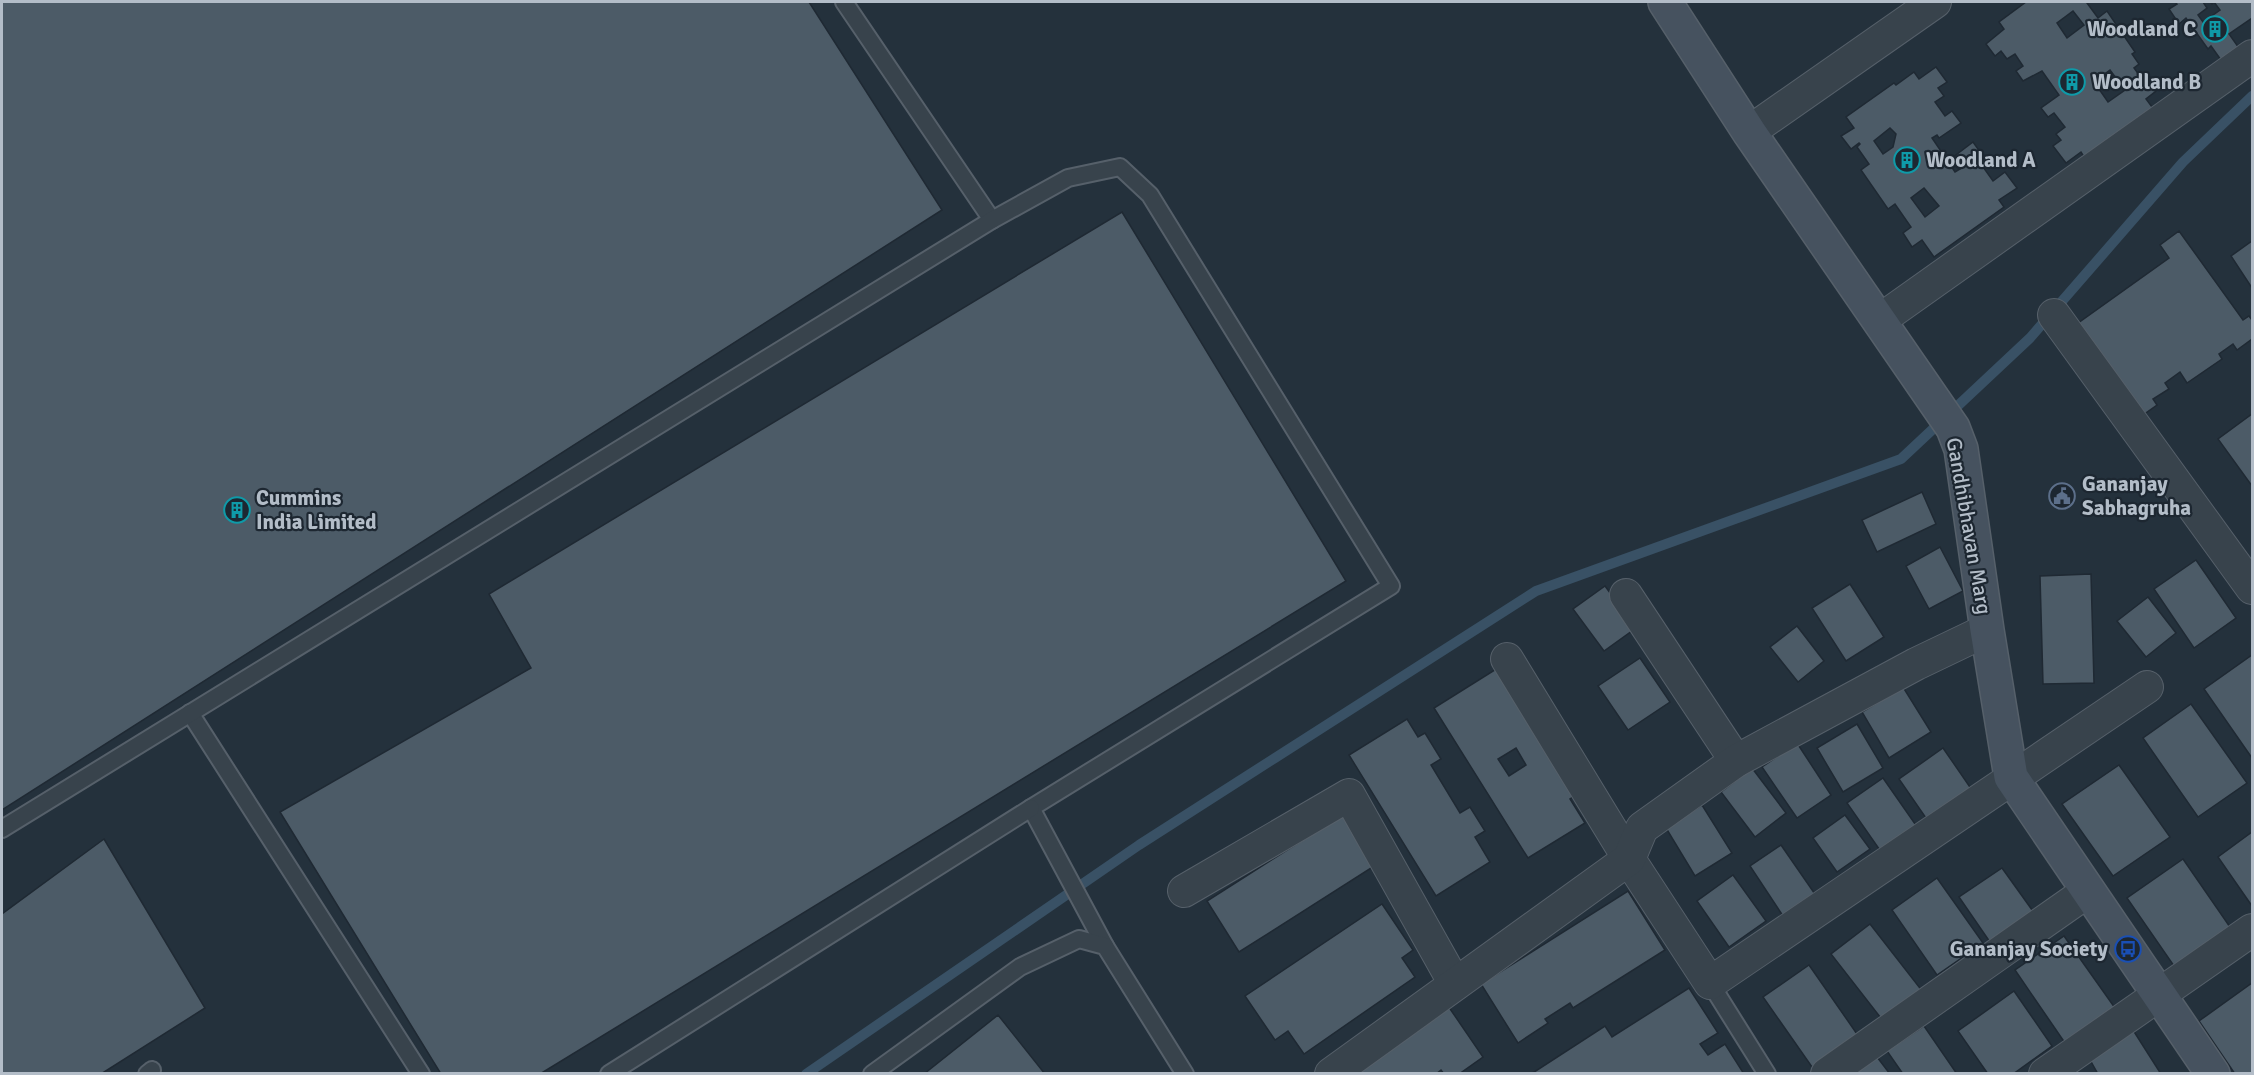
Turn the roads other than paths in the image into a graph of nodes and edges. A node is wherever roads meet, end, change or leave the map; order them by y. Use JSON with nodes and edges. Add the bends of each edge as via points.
{"nodes":[{"id":1,"x":844,"y":2,"type":"edge"},
{"id":2,"x":1665,"y":2,"type":"edge"},
{"id":3,"x":1935,"y":2,"type":"edge"},
{"id":4,"x":2253,"y":56,"type":"edge"},
{"id":5,"x":1749,"y":132,"type":"junction"},
{"id":6,"x":992,"y":220,"type":"junction"},
{"id":7,"x":2054,"y":315,"type":"dead end"},
{"id":8,"x":1880,"y":320,"type":"junction"},
{"id":9,"x":2253,"y":588,"type":"edge"},
{"id":10,"x":1626,"y":595,"type":"dead end"},
{"id":11,"x":1987,"y":630,"type":"junction"},
{"id":12,"x":1507,"y":659,"type":"dead end"},
{"id":13,"x":2147,"y":687,"type":"dead end"},
{"id":14,"x":190,"y":713,"type":"junction"},
{"id":15,"x":1736,"y":761,"type":"junction"},
{"id":16,"x":2011,"y":777,"type":"junction"},
{"id":17,"x":1031,"y":808,"type":"junction"},
{"id":18,"x":2,"y":828,"type":"edge"},
{"id":19,"x":1629,"y":860,"type":"junction"},
{"id":20,"x":1184,"y":891,"type":"dead end"},
{"id":21,"x":2088,"y":891,"type":"junction"},
{"id":22,"x":2253,"y":930,"type":"edge"},
{"id":23,"x":1105,"y":946,"type":"junction"},
{"id":24,"x":1710,"y":983,"type":"junction"},
{"id":25,"x":1455,"y":984,"type":"junction"},
{"id":26,"x":2159,"y":994,"type":"junction"},
{"id":27,"x":422,"y":1074,"type":"edge"},
{"id":28,"x":609,"y":1074,"type":"edge"},
{"id":29,"x":872,"y":1074,"type":"edge"},
{"id":30,"x":1185,"y":1074,"type":"edge"},
{"id":31,"x":1331,"y":1074,"type":"edge"},
{"id":32,"x":1767,"y":1074,"type":"edge"},
{"id":33,"x":1827,"y":1074,"type":"edge"},
{"id":34,"x":2045,"y":1074,"type":"edge"},
{"id":35,"x":2212,"y":1074,"type":"edge"}],
"edges":[{"from":1,"to":6,"type":"lane"},
{"from":2,"to":5,"type":"street","name":"Gandhibhavan Marg"},
{"from":3,"to":5,"type":"street"},
{"from":4,"to":8,"type":"street"},
{"from":5,"to":8,"type":"street","name":"Gandhibhavan Marg"},
{"from":6,"to":14,"type":"lane"},
{"from":6,"to":17,"type":"lane","via":[[1068,178],[1120,167],[1150,195],[1392,586]]},
{"from":7,"to":9,"type":"street"},
{"from":8,"to":11,"type":"street","name":"Gandhibhavan Marg","via":[[1945,416],[1961,449]]},
{"from":10,"to":15,"type":"street"},
{"from":11,"to":15,"type":"street"},
{"from":11,"to":16,"type":"street","name":"Gandhibhavan Marg"},
{"from":12,"to":19,"type":"street"},
{"from":13,"to":16,"type":"street"},
{"from":14,"to":18,"type":"lane"},
{"from":14,"to":27,"type":"lane"},
{"from":15,"to":19,"type":"street","via":[[1642,828]]},
{"from":16,"to":21,"type":"street","name":"Gandhibhavan Marg"},
{"from":16,"to":24,"type":"street"},
{"from":17,"to":23,"type":"lane"},
{"from":17,"to":28,"type":"lane"},
{"from":19,"to":24,"type":"street"},
{"from":19,"to":25,"type":"street"},
{"from":20,"to":25,"type":"street","via":[[1349,795]]},
{"from":21,"to":26,"type":"street","name":"Gandhibhavan Marg"},
{"from":21,"to":33,"type":"street"},
{"from":22,"to":26,"type":"street"},
{"from":23,"to":29,"type":"lane","via":[[1079,939],[1020,967]]},
{"from":23,"to":30,"type":"lane"},
{"from":24,"to":32,"type":"lane"},
{"from":25,"to":31,"type":"street"},
{"from":26,"to":34,"type":"street"},
{"from":26,"to":35,"type":"street","name":"Gandhibhavan Marg"}]}
